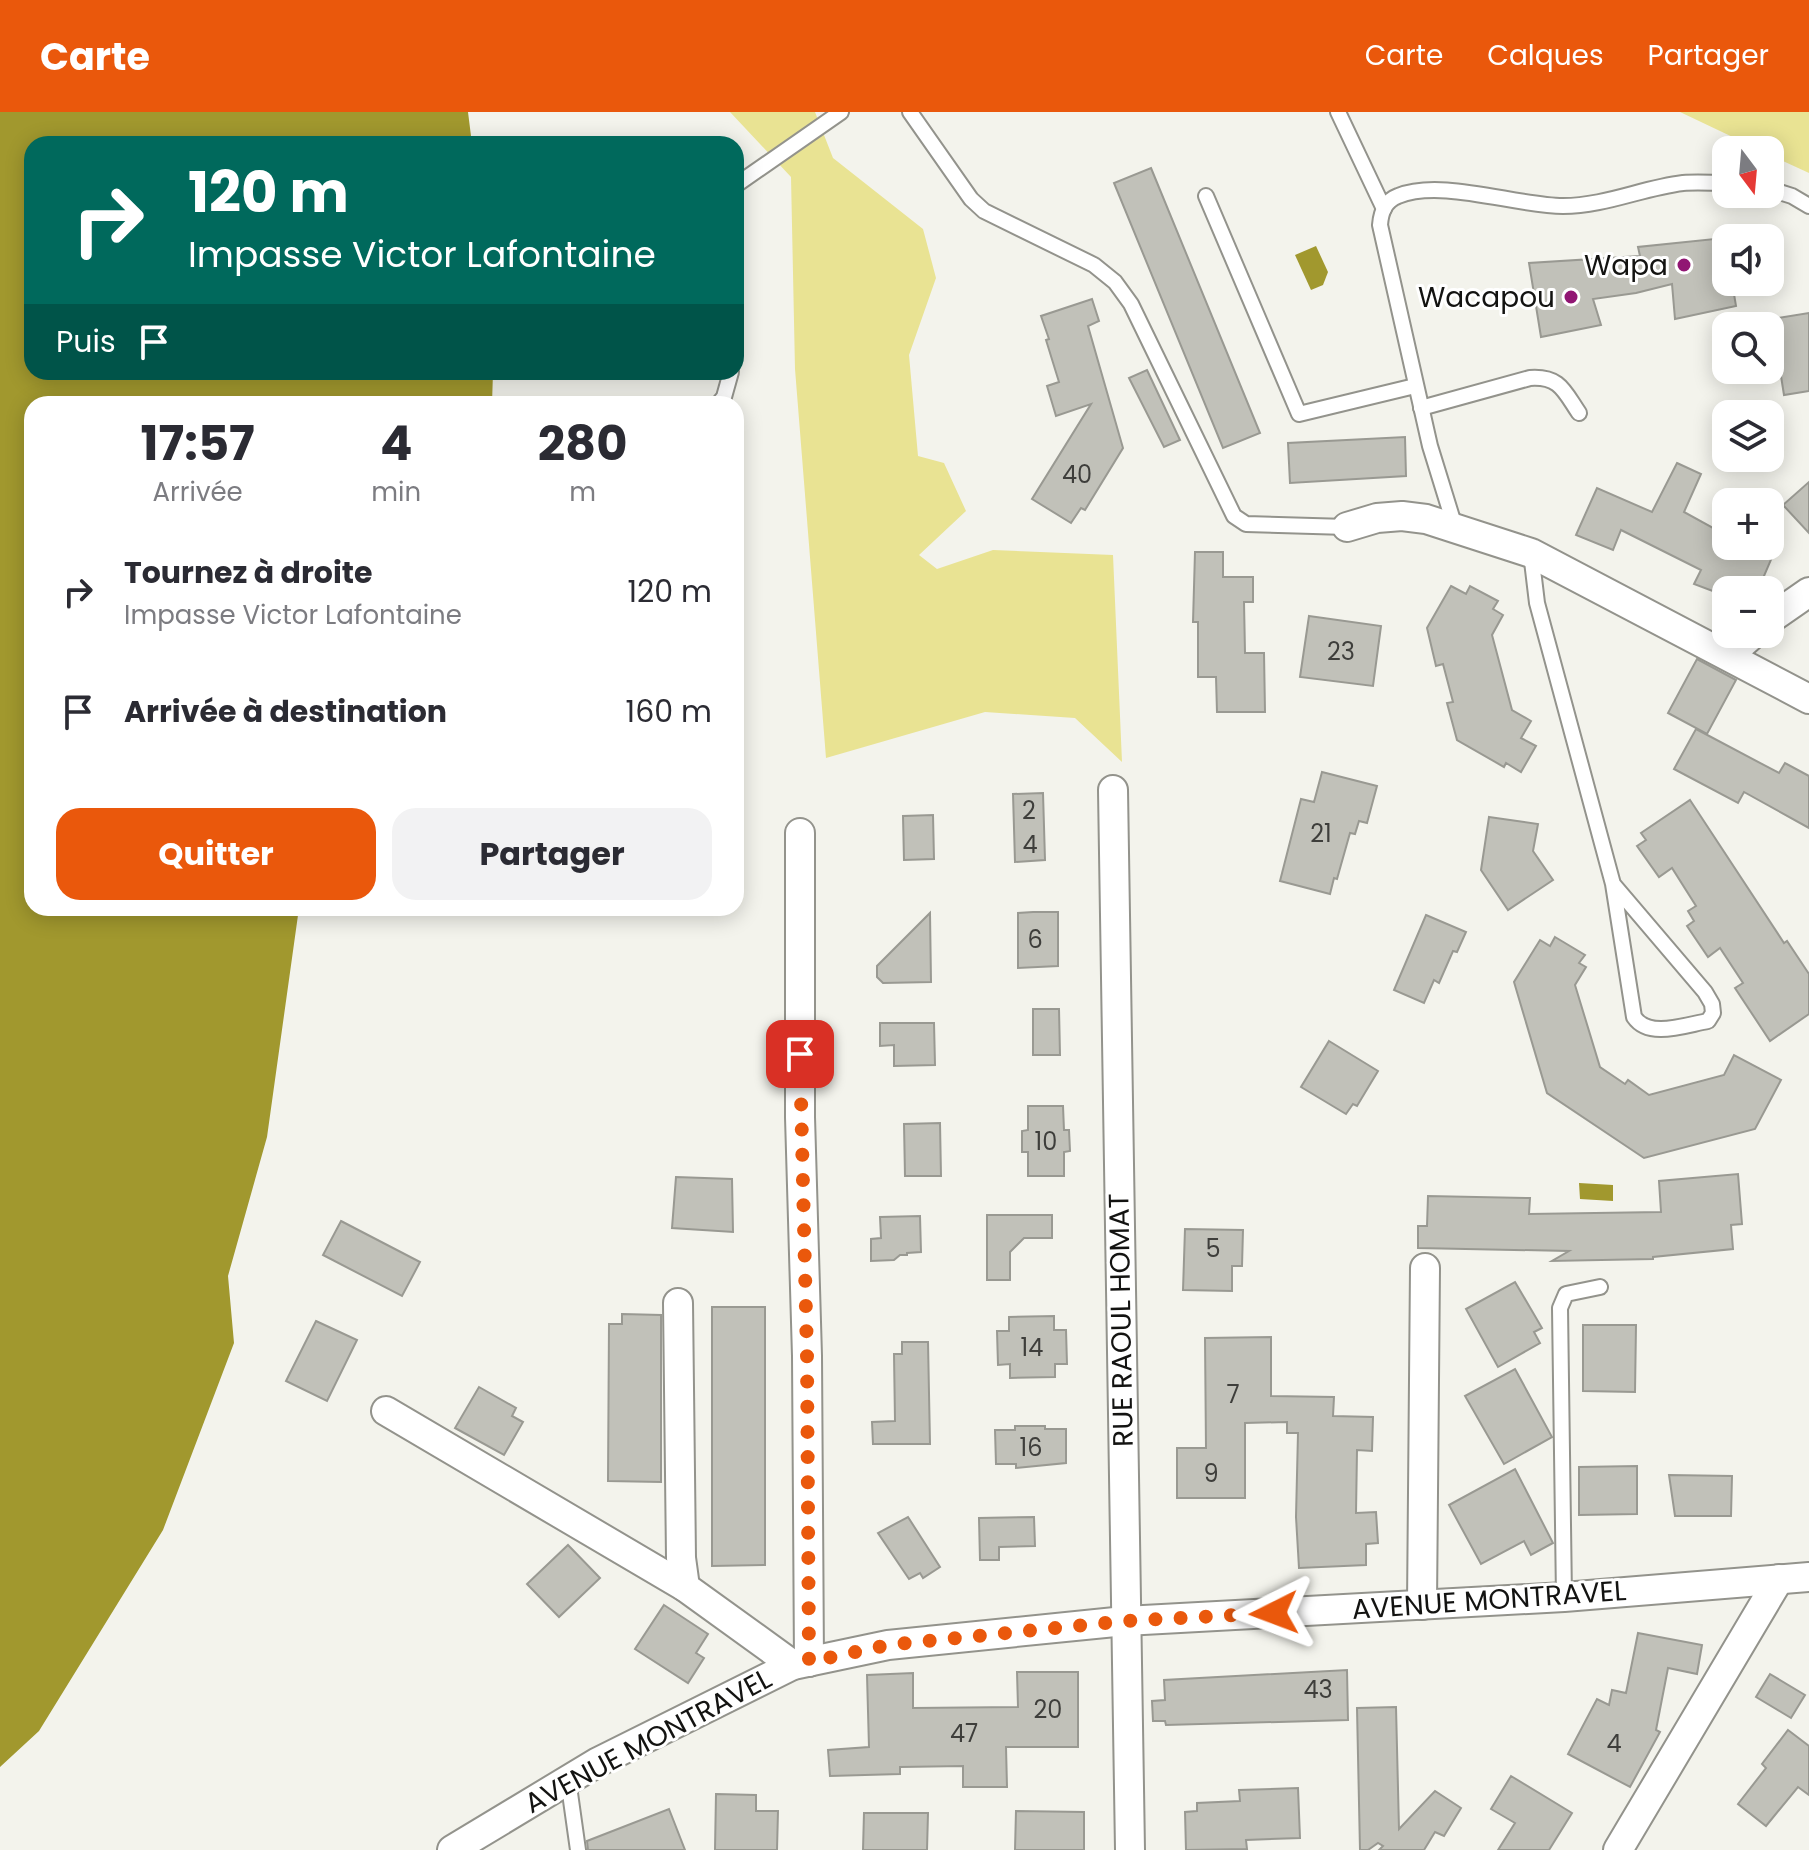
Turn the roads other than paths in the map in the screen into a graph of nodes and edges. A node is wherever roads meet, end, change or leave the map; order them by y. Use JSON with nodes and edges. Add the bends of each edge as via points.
{"nodes":[{"id":1,"x":841,"y":112,"type":"edge"},
{"id":2,"x":910,"y":112,"type":"edge"},
{"id":3,"x":1338,"y":112,"type":"edge"},
{"id":4,"x":744,"y":179,"type":"edge"},
{"id":5,"x":1712,"y":183,"type":"edge"},
{"id":6,"x":1784,"y":193,"type":"edge"},
{"id":7,"x":1206,"y":196,"type":"dead end"},
{"id":8,"x":1809,"y":206,"type":"edge"},
{"id":9,"x":1384,"y":209,"type":"junction"},
{"id":10,"x":1415,"y":386,"type":"junction"},
{"id":11,"x":1421,"y":408,"type":"junction"},
{"id":12,"x":1579,"y":413,"type":"dead end"},
{"id":13,"x":1347,"y":527,"type":"joint"},
{"id":14,"x":1455,"y":527,"type":"junction"},
{"id":15,"x":1531,"y":553,"type":"junction"},
{"id":16,"x":1809,"y":592,"type":"edge"},
{"id":17,"x":1784,"y":609,"type":"edge"},
{"id":18,"x":1737,"y":648,"type":"edge"},
{"id":19,"x":1729,"y":655,"type":"junction"},
{"id":20,"x":1809,"y":699,"type":"edge"},
{"id":21,"x":1113,"y":790,"type":"dead end"},
{"id":22,"x":800,"y":833,"type":"dead end"},
{"id":23,"x":1613,"y":884,"type":"junction"},
{"id":24,"x":1425,"y":1268,"type":"dead end"},
{"id":25,"x":1600,"y":1287,"type":"dead end"},
{"id":26,"x":678,"y":1303,"type":"dead end"},
{"id":27,"x":386,"y":1411,"type":"dead end"},
{"id":28,"x":1809,"y":1577,"type":"edge"},
{"id":29,"x":1779,"y":1579,"type":"junction"},
{"id":30,"x":685,"y":1587,"type":"junction"},
{"id":31,"x":1564,"y":1597,"type":"junction"},
{"id":32,"x":1422,"y":1605,"type":"junction"},
{"id":33,"x":1125,"y":1621,"type":"junction"},
{"id":34,"x":801,"y":1664,"type":"junction"},
{"id":35,"x":568,"y":1779,"type":"junction"},
{"id":36,"x":452,"y":1850,"type":"edge"},
{"id":37,"x":578,"y":1850,"type":"edge"},
{"id":38,"x":1130,"y":1850,"type":"edge"},
{"id":39,"x":1618,"y":1850,"type":"edge"}],
"edges":[{"from":1,"to":4,"type":"lane"},
{"from":2,"to":13,"type":"lane","via":[[984,211],[1094,265],[1115,282],[1131,304],[1234,516],[1246,524]]},
{"from":3,"to":9,"type":"lane"},
{"from":5,"to":9,"type":"lane","via":[[1682,183],[1597,204],[1560,206],[1428,191],[1399,195]]},
{"from":6,"to":8,"type":"lane"},
{"from":7,"to":10,"type":"lane","via":[[1299,414]]},
{"from":9,"to":10,"type":"lane","via":[[1380,225]]},
{"from":10,"to":11,"type":"lane"},
{"from":11,"to":12,"type":"lane","via":[[1542,378],[1559,384]]},
{"from":11,"to":14,"type":"lane"},
{"from":13,"to":14,"type":"street","via":[[1402,516]]},
{"from":14,"to":15,"type":"street"},
{"from":15,"to":19,"type":"street"},
{"from":15,"to":23,"type":"lane","via":[[1537,603]]},
{"from":16,"to":17,"type":"street"},
{"from":18,"to":19,"type":"street"},
{"from":19,"to":20,"type":"street"},
{"from":21,"to":33,"type":"street","name":"RUE RAOUL HOMAT"},
{"from":22,"to":34,"type":"street","via":[[807,1356]]},
{"from":23,"to":23,"type":"lane","via":[[1634,1017],[1640,1026],[1651,1030],[1708,1021],[1713,1013],[1705,992]]},
{"from":24,"to":32,"type":"street"},
{"from":25,"to":31,"type":"lane","via":[[1566,1294],[1560,1308]]},
{"from":26,"to":30,"type":"street"},
{"from":27,"to":30,"type":"street"},
{"from":28,"to":29,"type":"street","name":"AVENUE MONTRAVEL"},
{"from":29,"to":31,"type":"street","name":"AVENUE MONTRAVEL"},
{"from":29,"to":39,"type":"street"},
{"from":30,"to":34,"type":"street"},
{"from":31,"to":32,"type":"street","name":"AVENUE MONTRAVEL"},
{"from":32,"to":33,"type":"street","name":"AVENUE MONTRAVEL"},
{"from":33,"to":34,"type":"street","name":"AVENUE MONTRAVEL","via":[[888,1645]]},
{"from":33,"to":38,"type":"street","name":"RUE RAOUL HOMAT"},
{"from":34,"to":35,"type":"street","name":"AVENUE MONTRAVEL"},
{"from":35,"to":36,"type":"street","name":"AVENUE MONTRAVEL"},
{"from":35,"to":37,"type":"lane"}]}
